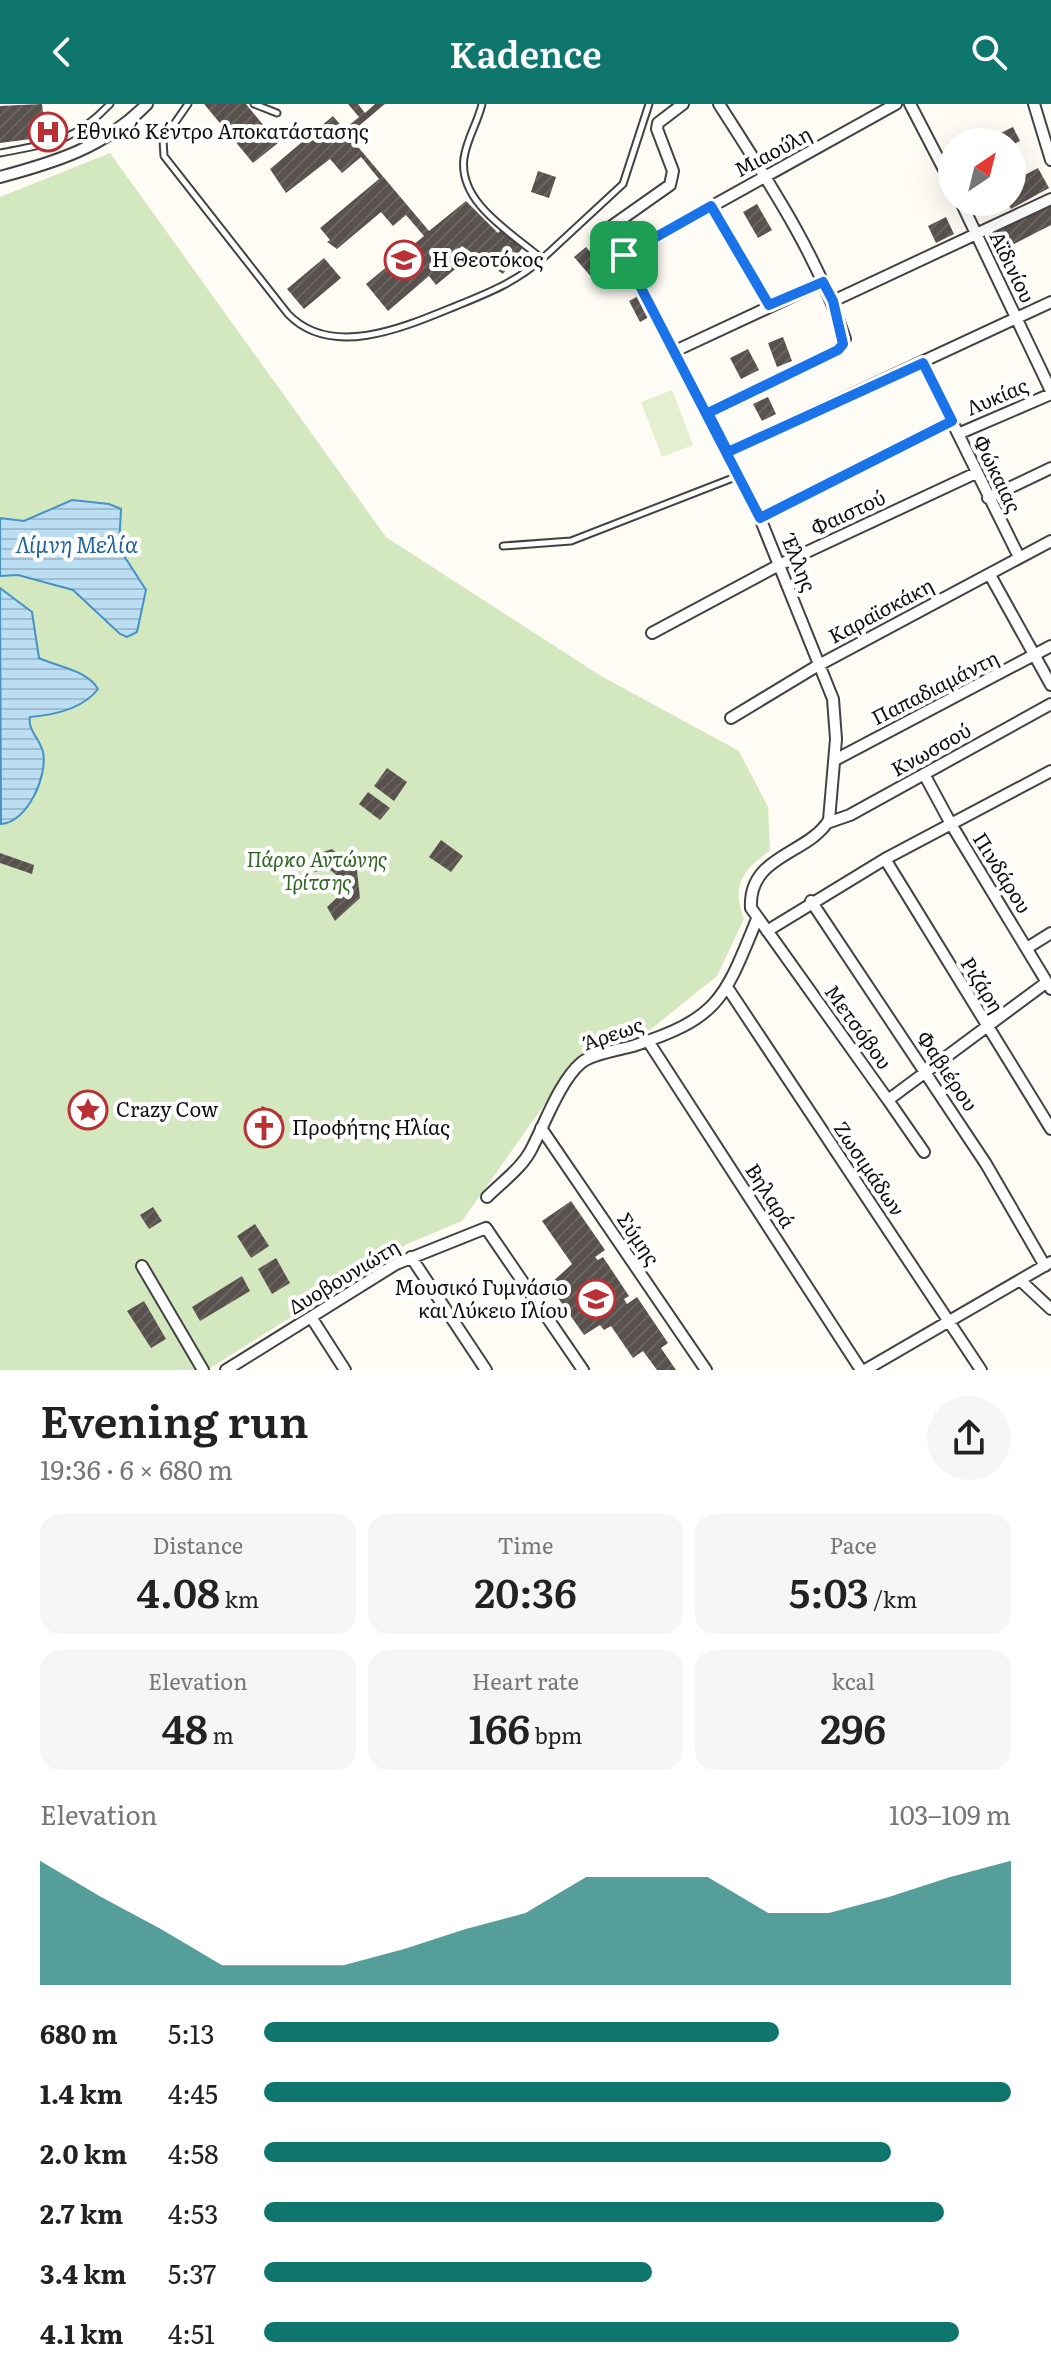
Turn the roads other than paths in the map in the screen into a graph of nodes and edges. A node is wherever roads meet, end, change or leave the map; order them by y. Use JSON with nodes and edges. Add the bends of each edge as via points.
{"nodes":[{"id":1,"x":110,"y":104,"type":"edge"},
{"id":2,"x":147,"y":104,"type":"edge"},
{"id":3,"x":188,"y":104,"type":"edge"},
{"id":4,"x":254,"y":104,"type":"edge"},
{"id":5,"x":482,"y":104,"type":"edge"},
{"id":6,"x":649,"y":104,"type":"edge"},
{"id":7,"x":683,"y":104,"type":"edge"},
{"id":8,"x":719,"y":104,"type":"edge"},
{"id":9,"x":896,"y":104,"type":"edge"},
{"id":10,"x":910,"y":104,"type":"edge"},
{"id":11,"x":1034,"y":104,"type":"edge"},
{"id":12,"x":277,"y":113,"type":"dead end"},
{"id":13,"x":0,"y":153,"type":"edge"},
{"id":14,"x":938,"y":158,"type":"edge"},
{"id":15,"x":1051,"y":160,"type":"edge"},
{"id":16,"x":0,"y":177,"type":"edge"},
{"id":17,"x":765,"y":177,"type":"junction"},
{"id":18,"x":1051,"y":199,"type":"edge"},
{"id":19,"x":711,"y":206,"type":"junction"},
{"id":20,"x":967,"y":216,"type":"edge"},
{"id":21,"x":975,"y":233,"type":"junction"},
{"id":22,"x":624,"y":255,"type":"junction"},
{"id":23,"x":542,"y":259,"type":"junction"},
{"id":24,"x":823,"y":282,"type":"junction"},
{"id":25,"x":833,"y":301,"type":"junction"},
{"id":26,"x":1051,"y":302,"type":"edge"},
{"id":27,"x":769,"y":305,"type":"junction"},
{"id":28,"x":1017,"y":319,"type":"junction"},
{"id":29,"x":675,"y":351,"type":"junction"},
{"id":30,"x":923,"y":363,"type":"junction"},
{"id":31,"x":1051,"y":392,"type":"edge"},
{"id":32,"x":708,"y":413,"type":"junction"},
{"id":33,"x":952,"y":421,"type":"junction"},
{"id":34,"x":958,"y":434,"type":"junction"},
{"id":35,"x":728,"y":452,"type":"junction"},
{"id":36,"x":1051,"y":468,"type":"edge"},
{"id":37,"x":976,"y":473,"type":"junction"},
{"id":38,"x":739,"y":476,"type":"junction"},
{"id":39,"x":988,"y":498,"type":"junction"},
{"id":40,"x":760,"y":518,"type":"junction"},
{"id":41,"x":1051,"y":541,"type":"edge"},
{"id":42,"x":503,"y":546,"type":"dead end"},
{"id":43,"x":1019,"y":557,"type":"junction"},
{"id":44,"x":779,"y":565,"type":"junction"},
{"id":45,"x":990,"y":575,"type":"junction"},
{"id":46,"x":652,"y":633,"type":"dead end"},
{"id":47,"x":1051,"y":646,"type":"edge"},
{"id":48,"x":1035,"y":656,"type":"junction"},
{"id":49,"x":817,"y":666,"type":"junction"},
{"id":50,"x":1051,"y":685,"type":"edge"},
{"id":51,"x":1051,"y":704,"type":"edge"},
{"id":52,"x":731,"y":718,"type":"dead end"},
{"id":53,"x":835,"y":760,"type":"junction"},
{"id":54,"x":1051,"y":771,"type":"edge"},
{"id":55,"x":924,"y":774,"type":"junction"},
{"id":56,"x":827,"y":823,"type":"junction"},
{"id":57,"x":951,"y":824,"type":"junction"},
{"id":58,"x":885,"y":859,"type":"junction"},
{"id":59,"x":811,"y":901,"type":"junction"},
{"id":60,"x":757,"y":919,"type":"junction"},
{"id":61,"x":767,"y":931,"type":"junction"},
{"id":62,"x":1051,"y":933,"type":"edge"},
{"id":63,"x":1027,"y":948,"type":"junction"},
{"id":64,"x":1049,"y":985,"type":"edge"},
{"id":65,"x":727,"y":987,"type":"junction"},
{"id":66,"x":986,"y":1026,"type":"junction"},
{"id":67,"x":648,"y":1041,"type":"junction"},
{"id":68,"x":927,"y":1074,"type":"junction"},
{"id":69,"x":888,"y":1100,"type":"junction"},
{"id":70,"x":541,"y":1128,"type":"junction"},
{"id":71,"x":1051,"y":1129,"type":"edge"},
{"id":72,"x":924,"y":1152,"type":"dead end"},
{"id":73,"x":487,"y":1197,"type":"dead end"},
{"id":74,"x":411,"y":1257,"type":"junction"},
{"id":75,"x":1048,"y":1264,"type":"edge"},
{"id":76,"x":142,"y":1266,"type":"dead end"},
{"id":77,"x":1020,"y":1280,"type":"junction"},
{"id":78,"x":1051,"y":1309,"type":"edge"},
{"id":79,"x":311,"y":1317,"type":"junction"},
{"id":80,"x":948,"y":1320,"type":"junction"},
{"id":81,"x":203,"y":1370,"type":"edge"},
{"id":82,"x":226,"y":1370,"type":"edge"},
{"id":83,"x":345,"y":1370,"type":"edge"},
{"id":84,"x":486,"y":1370,"type":"edge"},
{"id":85,"x":583,"y":1370,"type":"edge"},
{"id":86,"x":706,"y":1370,"type":"edge"},
{"id":87,"x":863,"y":1370,"type":"edge"},
{"id":88,"x":981,"y":1370,"type":"edge"}],
"edges":[{"from":1,"to":13,"type":"lane","via":[[69,138]]},
{"from":2,"to":16,"type":"street","via":[[89,148]]},
{"from":3,"to":23,"type":"lane","via":[[163,140],[164,156],[288,314],[309,331],[396,331],[508,284]]},
{"from":4,"to":12,"type":"lane"},
{"from":5,"to":23,"type":"lane","via":[[464,157],[465,185]]},
{"from":6,"to":23,"type":"lane","via":[[623,184]]},
{"from":7,"to":22,"type":"street","name":"Έλλης","via":[[657,129],[673,171],[670,185],[609,228]]},
{"from":8,"to":17,"type":"street"},
{"from":9,"to":17,"type":"street","name":"Μιαούλη"},
{"from":10,"to":14,"type":"street"},
{"from":11,"to":15,"type":"street"},
{"from":17,"to":19,"type":"street","name":"Μιαούλη"},
{"from":17,"to":24,"type":"street"},
{"from":18,"to":21,"type":"street"},
{"from":19,"to":22,"type":"street","name":"Μιαούλη"},
{"from":19,"to":27,"type":"street"},
{"from":20,"to":21,"type":"street","name":"Αϊδινίου"},
{"from":21,"to":25,"type":"street"},
{"from":21,"to":28,"type":"street","name":"Αϊδινίου"},
{"from":22,"to":29,"type":"street","name":"Έλλης"},
{"from":24,"to":25,"type":"street"},
{"from":24,"to":27,"type":"street"},
{"from":25,"to":32,"type":"street","via":[[845,339],[838,350]]},
{"from":26,"to":28,"type":"street"},
{"from":27,"to":29,"type":"street"},
{"from":28,"to":30,"type":"street"},
{"from":28,"to":31,"type":"street","name":"Αϊδινίου"},
{"from":29,"to":32,"type":"street","name":"Έλλης"},
{"from":30,"to":33,"type":"street","name":"Φώκαιας"},
{"from":30,"to":35,"type":"street"},
{"from":31,"to":34,"type":"street","name":"Λυκίας"},
{"from":32,"to":35,"type":"street","name":"Έλλης"},
{"from":33,"to":34,"type":"street","name":"Φώκαιας"},
{"from":33,"to":40,"type":"street"},
{"from":34,"to":37,"type":"street","name":"Φώκαιας"},
{"from":35,"to":38,"type":"street","name":"Έλλης"},
{"from":36,"to":39,"type":"street"},
{"from":37,"to":39,"type":"street","name":"Φώκαιας"},
{"from":37,"to":44,"type":"street","name":"Φαιστού"},
{"from":38,"to":40,"type":"street","name":"Έλλης"},
{"from":38,"to":42,"type":"lane","via":[[571,541]]},
{"from":39,"to":43,"type":"street","name":"Φώκαιας"},
{"from":40,"to":44,"type":"street","name":"Έλλης"},
{"from":41,"to":43,"type":"street","name":"Καραϊσκάκη"},
{"from":43,"to":45,"type":"street","name":"Καραϊσκάκη"},
{"from":44,"to":46,"type":"street","name":"Φαιστού"},
{"from":44,"to":49,"type":"street","name":"Έλλης"},
{"from":45,"to":48,"type":"street"},
{"from":45,"to":49,"type":"street","name":"Καραϊσκάκη"},
{"from":47,"to":48,"type":"street","name":"Παπαδιαμάντη"},
{"from":48,"to":50,"type":"street"},
{"from":48,"to":53,"type":"street","name":"Παπαδιαμάντη"},
{"from":49,"to":52,"type":"street","name":"Καραϊσκάκη"},
{"from":49,"to":53,"type":"street","name":"Έλλης","via":[[834,703]]},
{"from":51,"to":55,"type":"street","name":"Κνωσσού"},
{"from":53,"to":56,"type":"street","name":"Έλλης"},
{"from":54,"to":57,"type":"street"},
{"from":55,"to":56,"type":"street","name":"Κνωσσού"},
{"from":55,"to":57,"type":"street","name":"Πινδάρου"},
{"from":56,"to":60,"type":"street","via":[[765,868],[750,894]]},
{"from":57,"to":58,"type":"street"},
{"from":57,"to":63,"type":"street","name":"Πινδάρου"},
{"from":58,"to":59,"type":"street"},
{"from":58,"to":66,"type":"street","name":"Ριζάρη"},
{"from":59,"to":61,"type":"street"},
{"from":59,"to":68,"type":"street","name":"Φαβιέρου"},
{"from":60,"to":61,"type":"street"},
{"from":60,"to":65,"type":"street","name":"Άρεως"},
{"from":61,"to":69,"type":"street","name":"Μετσόβου"},
{"from":62,"to":63,"type":"street"},
{"from":63,"to":64,"type":"street","name":"Πινδάρου"},
{"from":64,"to":66,"type":"street","name":"Μετσόβου"},
{"from":65,"to":67,"type":"street","name":"Άρεως","via":[[693,1024]]},
{"from":65,"to":80,"type":"street","name":"Ζωσιμάδων"},
{"from":66,"to":68,"type":"street","name":"Μετσόβου"},
{"from":66,"to":71,"type":"street","name":"Ριζάρη"},
{"from":67,"to":70,"type":"street","name":"Άρεως","via":[[581,1062]]},
{"from":67,"to":87,"type":"street","name":"Βηλαρά"},
{"from":68,"to":69,"type":"street","name":"Μετσόβου"},
{"from":68,"to":75,"type":"street","name":"Φαβιέρου"},
{"from":69,"to":72,"type":"street"},
{"from":70,"to":73,"type":"street","name":"Άρεως","via":[[526,1157]]},
{"from":70,"to":86,"type":"street","name":"Σύμης"},
{"from":74,"to":79,"type":"street","name":"Δυοβουνιώτη"},
{"from":74,"to":84,"type":"street"},
{"from":74,"to":85,"type":"street","name":"Δυοβουνιώτη","via":[[486,1228]]},
{"from":75,"to":77,"type":"street"},
{"from":76,"to":81,"type":"street"},
{"from":77,"to":78,"type":"street"},
{"from":77,"to":80,"type":"street"},
{"from":79,"to":82,"type":"street","name":"Δυοβουνιώτη"},
{"from":79,"to":83,"type":"street"},
{"from":80,"to":87,"type":"street"},
{"from":80,"to":88,"type":"street","name":"Ζωσιμάδων"}]}
